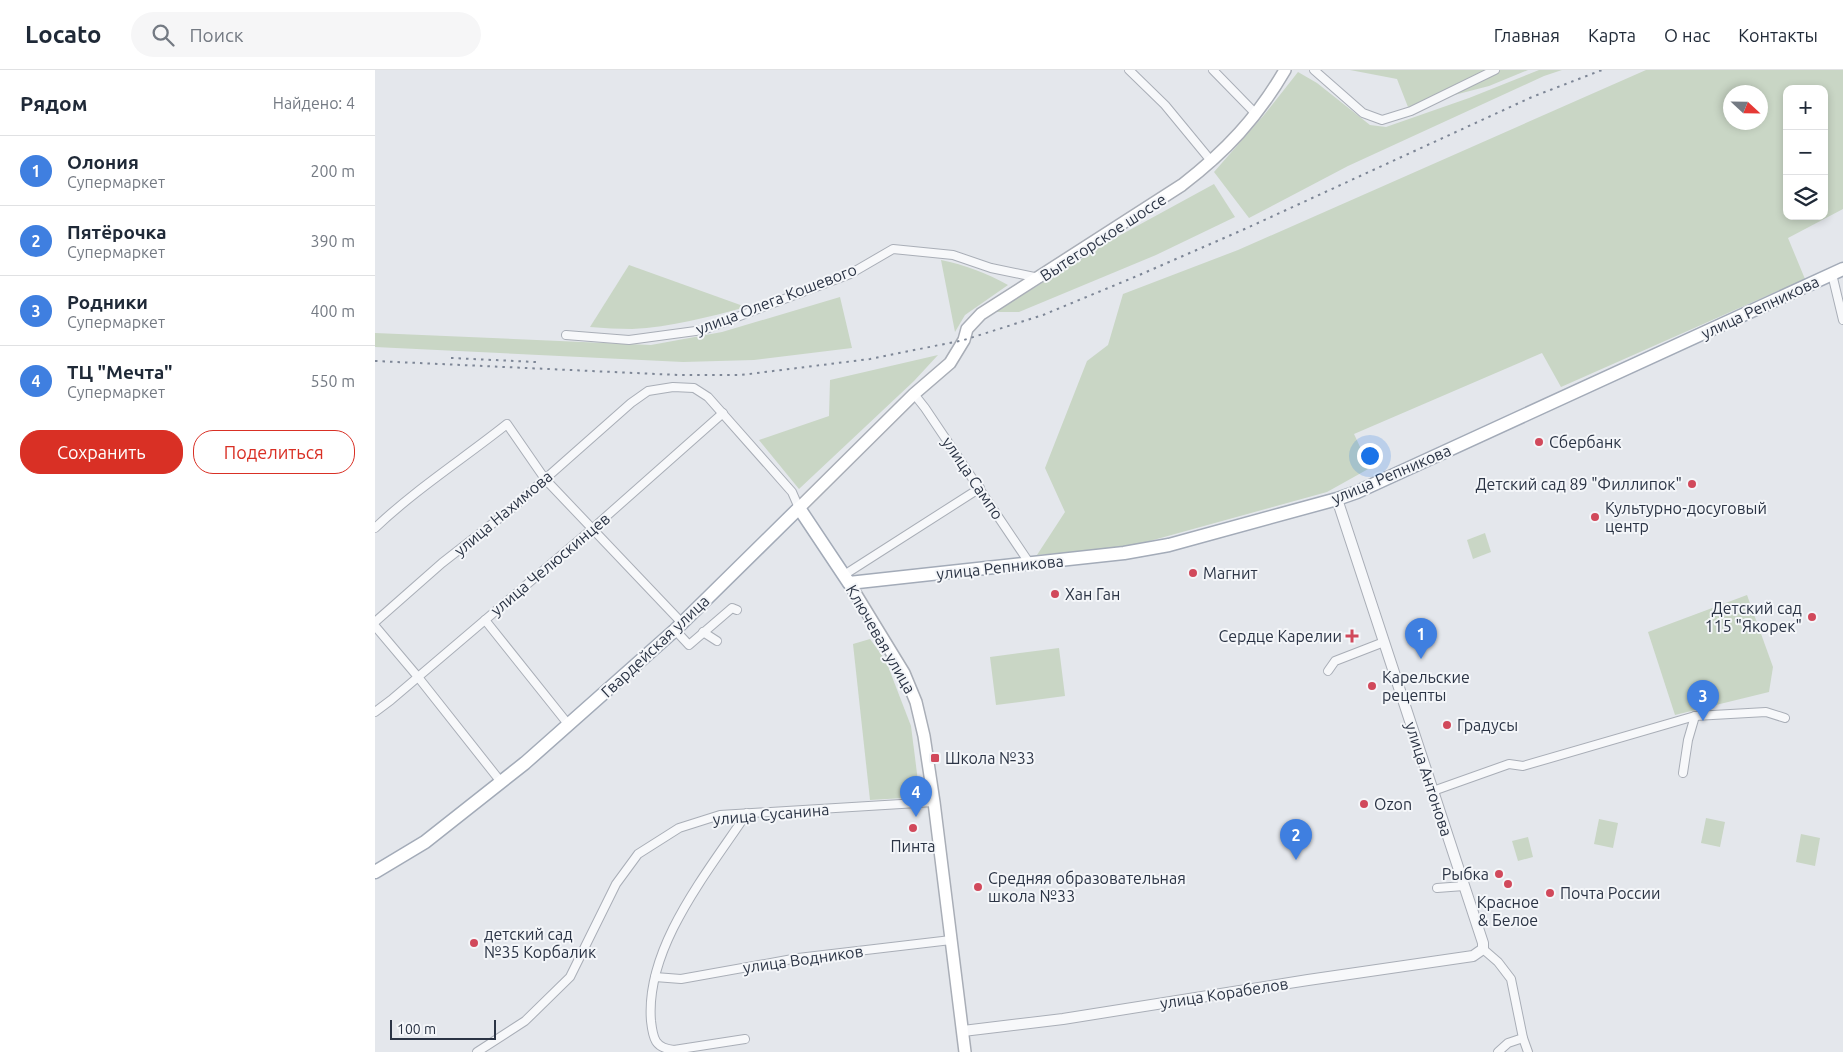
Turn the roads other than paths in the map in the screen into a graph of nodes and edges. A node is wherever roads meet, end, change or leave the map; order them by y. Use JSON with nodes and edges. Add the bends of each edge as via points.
{"nodes":[{"id":1,"x":1129,"y":70,"type":"edge"},
{"id":2,"x":1213,"y":70,"type":"edge"},
{"id":3,"x":1285,"y":70,"type":"edge"},
{"id":4,"x":1313,"y":70,"type":"edge"},
{"id":5,"x":1495,"y":70,"type":"edge"},
{"id":6,"x":1255,"y":113,"type":"junction"},
{"id":7,"x":1212,"y":162,"type":"junction"},
{"id":8,"x":1837,"y":271,"type":"edge"},
{"id":9,"x":1039,"y":278,"type":"junction"},
{"id":10,"x":1843,"y":320,"type":"edge"},
{"id":11,"x":566,"y":335,"type":"dead end"},
{"id":12,"x":914,"y":394,"type":"junction"},
{"id":13,"x":723,"y":413,"type":"junction"},
{"id":14,"x":545,"y":479,"type":"junction"},
{"id":15,"x":980,"y":488,"type":"junction"},
{"id":16,"x":1337,"y":498,"type":"junction"},
{"id":17,"x":799,"y":508,"type":"junction"},
{"id":18,"x":375,"y":528,"type":"edge"},
{"id":19,"x":591,"y":529,"type":"junction"},
{"id":20,"x":1030,"y":564,"type":"junction"},
{"id":21,"x":847,"y":579,"type":"junction"},
{"id":22,"x":737,"y":610,"type":"dead end"},
{"id":23,"x":485,"y":620,"type":"junction"},
{"id":24,"x":375,"y":622,"type":"edge"},
{"id":25,"x":375,"y":626,"type":"edge"},
{"id":26,"x":678,"y":626,"type":"junction"},
{"id":27,"x":703,"y":632,"type":"junction"},
{"id":28,"x":717,"y":641,"type":"dead end"},
{"id":29,"x":1384,"y":642,"type":"junction"},
{"id":30,"x":1328,"y":671,"type":"dead end"},
{"id":31,"x":419,"y":677,"type":"junction"},
{"id":32,"x":375,"y":712,"type":"edge"},
{"id":33,"x":1695,"y":716,"type":"junction"},
{"id":34,"x":1785,"y":718,"type":"dead end"},
{"id":35,"x":568,"y":724,"type":"junction"},
{"id":36,"x":1683,"y":773,"type":"dead end"},
{"id":37,"x":501,"y":782,"type":"junction"},
{"id":38,"x":1433,"y":791,"type":"junction"},
{"id":39,"x":934,"y":802,"type":"junction"},
{"id":40,"x":747,"y":813,"type":"junction"},
{"id":41,"x":375,"y":872,"type":"edge"},
{"id":42,"x":1464,"y":886,"type":"junction"},
{"id":43,"x":1437,"y":888,"type":"dead end"},
{"id":44,"x":951,"y":940,"type":"junction"},
{"id":45,"x":1483,"y":949,"type":"junction"},
{"id":46,"x":655,"y":977,"type":"junction"},
{"id":47,"x":963,"y":1031,"type":"junction"},
{"id":48,"x":1523,"y":1038,"type":"junction"},
{"id":49,"x":745,"y":1039,"type":"dead end"},
{"id":50,"x":477,"y":1052,"type":"edge"},
{"id":51,"x":965,"y":1052,"type":"edge"},
{"id":52,"x":1499,"y":1052,"type":"edge"},
{"id":53,"x":1528,"y":1052,"type":"edge"}],
"edges":[{"from":1,"to":7,"type":"street","via":[[1165,105]]},
{"from":2,"to":6,"type":"street"},
{"from":3,"to":6,"type":"main road","name":"Вытегорское шоссе"},
{"from":4,"to":5,"type":"street","via":[[1363,113],[1382,120],[1411,111]]},
{"from":6,"to":7,"type":"main road","name":"Вытегорское шоссе"},
{"from":7,"to":9,"type":"main road","name":"Вытегорское шоссе"},
{"from":8,"to":10,"type":"street"},
{"from":8,"to":16,"type":"main road","name":"улица Репникова","via":[[1357,492]]},
{"from":9,"to":11,"type":"street","name":"улица Олега Кошевого","via":[[991,268],[953,255],[893,250],[850,274],[703,330],[629,340]]},
{"from":9,"to":12,"type":"main road","name":"Вытегорское шоссе","via":[[981,314],[967,329],[950,363]]},
{"from":12,"to":15,"type":"street","name":"улица Сампо"},
{"from":12,"to":17,"type":"main road","name":"Гвардейская улица"},
{"from":13,"to":14,"type":"street","name":"улица Нахимова","via":[[694,388],[673,386],[648,391]]},
{"from":13,"to":17,"type":"street","name":"улица Нахимова","via":[[792,492]]},
{"from":13,"to":19,"type":"street","name":"улица Челюскинцев"},
{"from":14,"to":18,"type":"street","via":[[507,424],[402,502]]},
{"from":14,"to":19,"type":"street"},
{"from":14,"to":24,"type":"street","name":"улица Нахимова"},
{"from":15,"to":20,"type":"street","name":"улица Сампо"},
{"from":15,"to":21,"type":"street"},
{"from":16,"to":20,"type":"main road","name":"улица Репникова","via":[[1169,545],[1125,554]]},
{"from":16,"to":29,"type":"street","name":"улица Антонова"},
{"from":17,"to":21,"type":"main road","name":"Ключевая улица"},
{"from":17,"to":26,"type":"main road","name":"Гвардейская улица"},
{"from":19,"to":23,"type":"street","name":"улица Челюскинцев"},
{"from":19,"to":26,"type":"street"},
{"from":20,"to":21,"type":"main road","name":"улица Репникова"},
{"from":21,"to":39,"type":"main road","name":"Ключевая улица","via":[[904,673],[916,702]]},
{"from":22,"to":27,"type":"street","via":[[732,608]]},
{"from":23,"to":31,"type":"street","name":"улица Челюскинцев"},
{"from":23,"to":35,"type":"street"},
{"from":25,"to":31,"type":"street"},
{"from":26,"to":27,"type":"street","via":[[689,645]]},
{"from":26,"to":35,"type":"main road","name":"Гвардейская улица"},
{"from":27,"to":28,"type":"street"},
{"from":29,"to":30,"type":"street","via":[[1335,661]]},
{"from":29,"to":38,"type":"street","name":"улица Антонова"},
{"from":31,"to":32,"type":"street","name":"улица Челюскинцев"},
{"from":31,"to":37,"type":"street"},
{"from":33,"to":34,"type":"street","via":[[1766,712]]},
{"from":33,"to":36,"type":"street"},
{"from":33,"to":38,"type":"street","via":[[1523,766],[1509,764]]},
{"from":35,"to":37,"type":"main road","name":"Гвардейская улица"},
{"from":37,"to":41,"type":"main road","name":"Гвардейская улица","via":[[425,842]]},
{"from":38,"to":42,"type":"street","name":"улица Антонова"},
{"from":39,"to":40,"type":"street","name":"улица Сусанина"},
{"from":39,"to":44,"type":"main road","name":"Ключевая улица"},
{"from":40,"to":46,"type":"street","via":[[675,923]]},
{"from":40,"to":50,"type":"street","name":"улица Сусанина","via":[[720,816],[679,828],[638,854],[616,884],[570,977],[525,1021]]},
{"from":42,"to":43,"type":"street"},
{"from":42,"to":45,"type":"street","name":"улица Антонова"},
{"from":44,"to":46,"type":"street","name":"улица Водников","via":[[798,958],[681,979]]},
{"from":44,"to":47,"type":"main road","name":"Ключевая улица"},
{"from":45,"to":47,"type":"street","name":"улица Корабелов","via":[[1473,956],[1063,1019]]},
{"from":45,"to":48,"type":"street","via":[[1511,979]]},
{"from":46,"to":49,"type":"street","via":[[650,1004],[652,1027],[656,1042],[663,1049]]},
{"from":47,"to":51,"type":"main road","name":"Ключевая улица"},
{"from":48,"to":52,"type":"street","via":[[1508,1043]]},
{"from":48,"to":53,"type":"street"}]}
